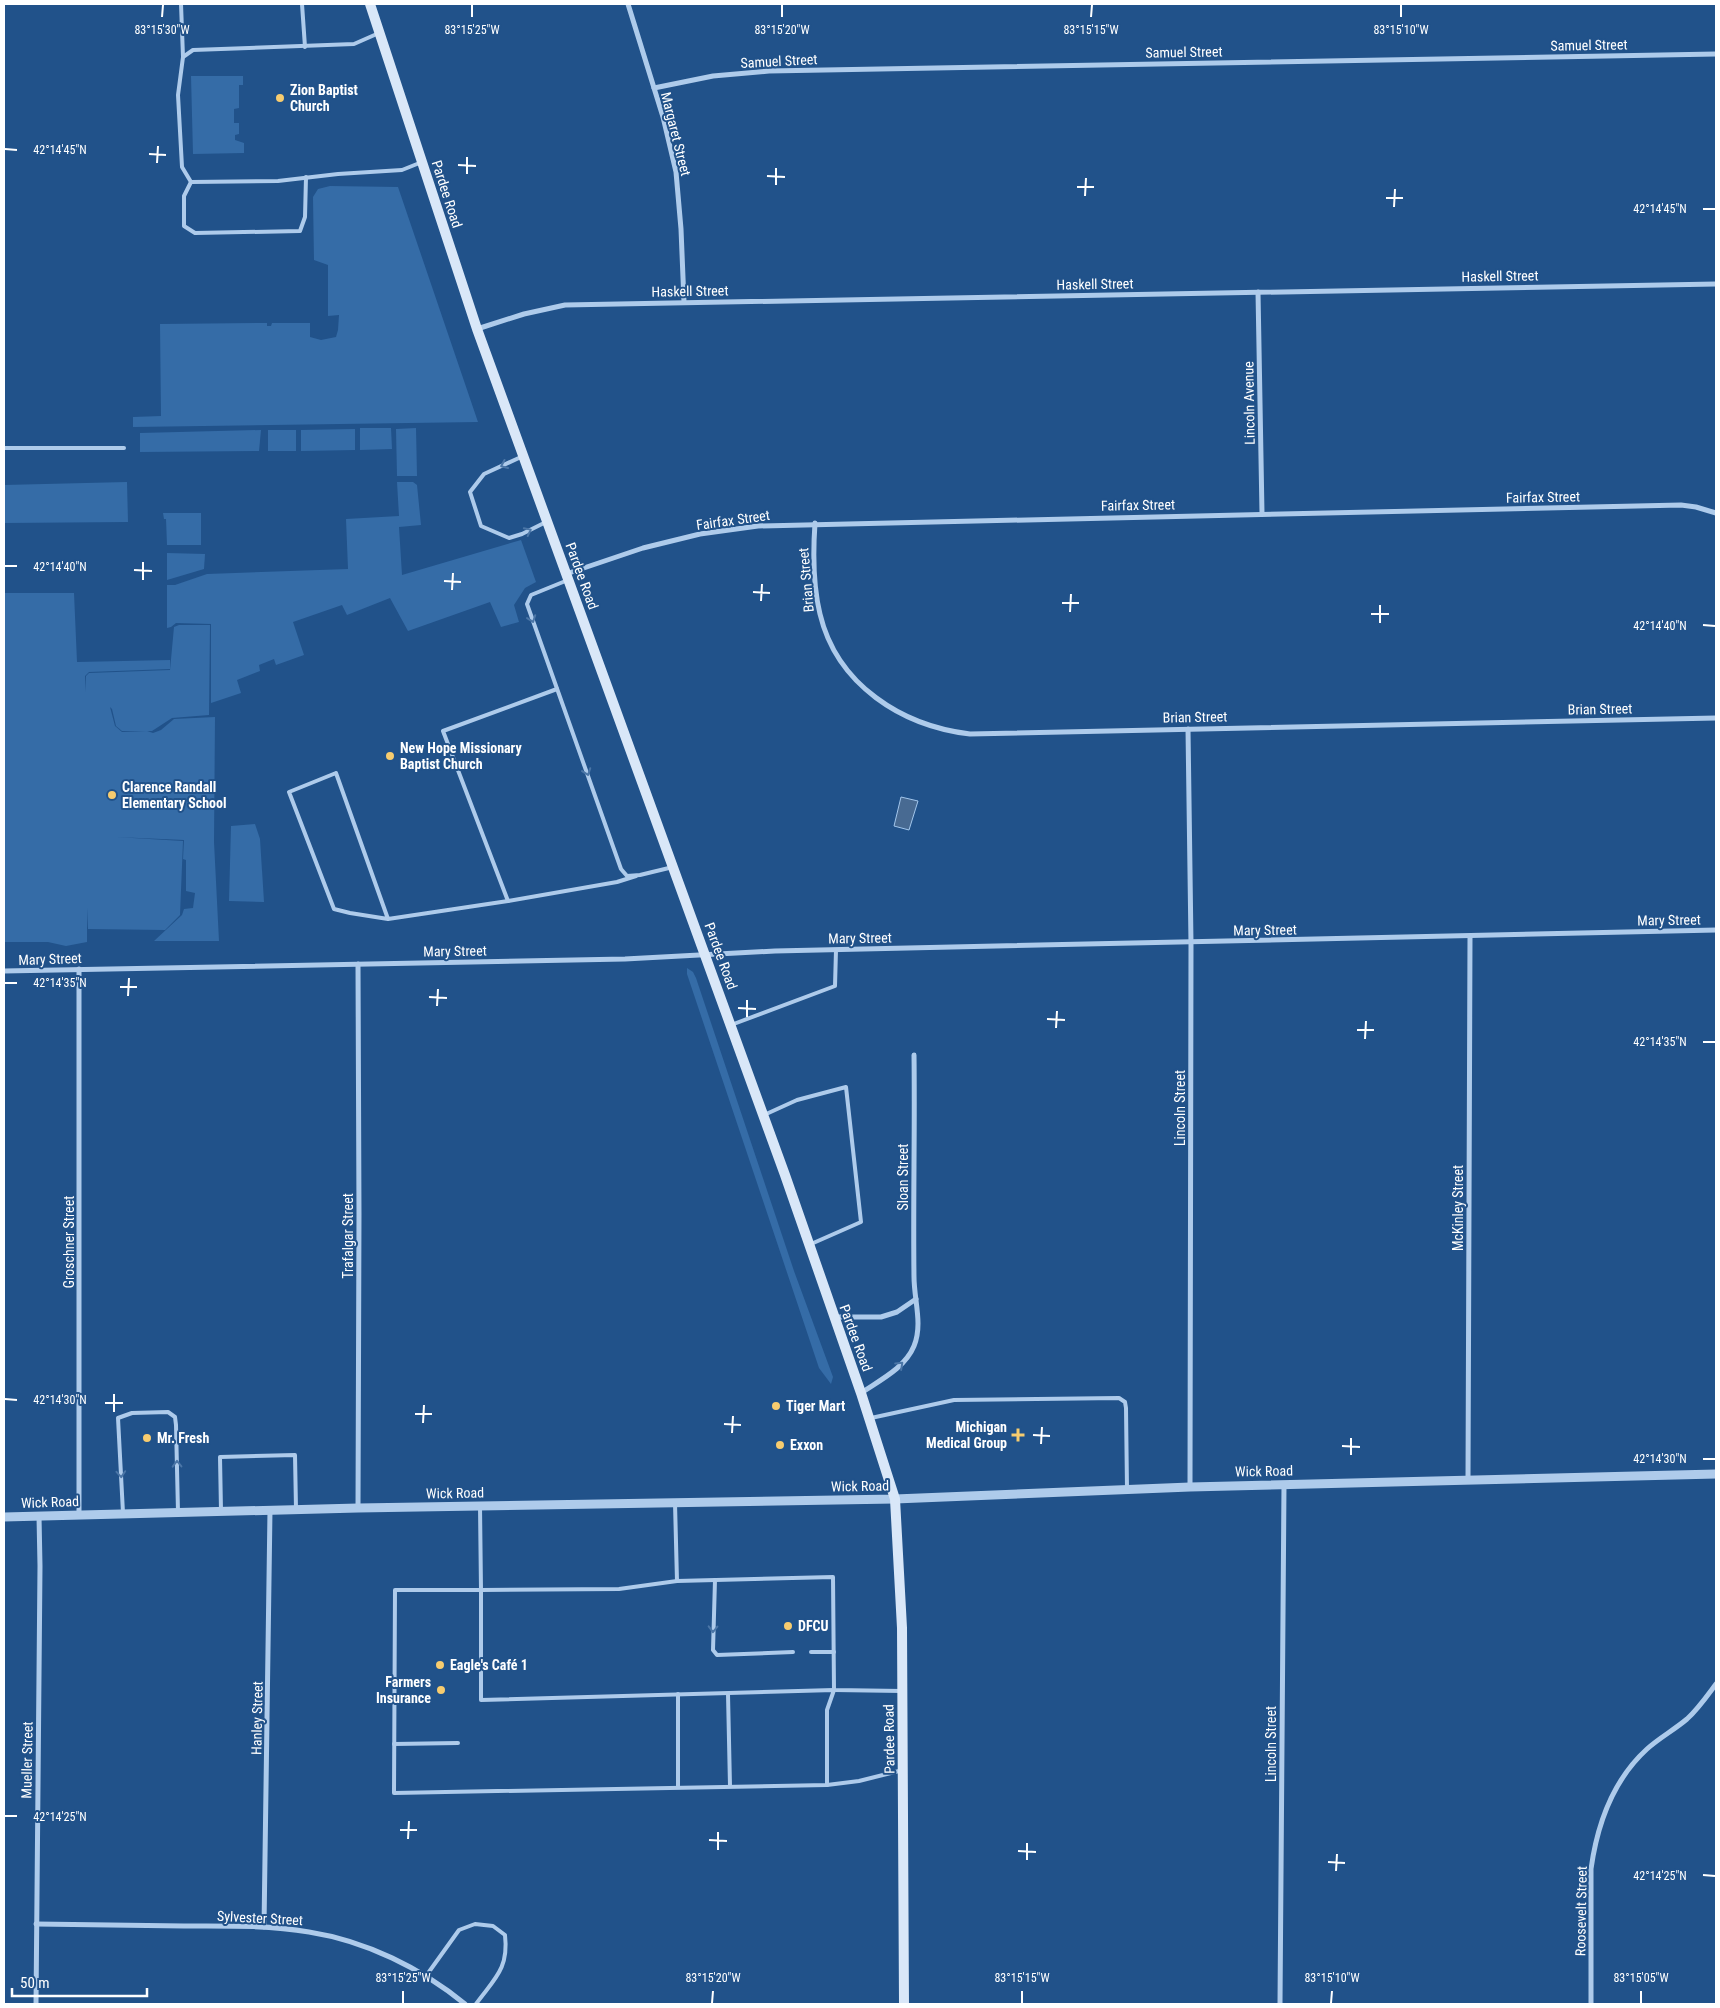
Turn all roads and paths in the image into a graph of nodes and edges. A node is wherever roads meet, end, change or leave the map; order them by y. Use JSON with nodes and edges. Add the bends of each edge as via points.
{"nodes":[{"id":1,"x":181,"y":4,"type":"edge"},
{"id":2,"x":302,"y":4,"type":"edge"},
{"id":3,"x":370,"y":4,"type":"edge"},
{"id":4,"x":628,"y":4,"type":"edge"},
{"id":5,"x":379,"y":33,"type":"junction"},
{"id":6,"x":305,"y":47,"type":"junction"},
{"id":7,"x":1716,"y":54,"type":"edge"},
{"id":8,"x":182,"y":57,"type":"junction"},
{"id":9,"x":654,"y":88,"type":"junction"},
{"id":10,"x":422,"y":162,"type":"junction"},
{"id":11,"x":306,"y":177,"type":"junction"},
{"id":12,"x":191,"y":182,"type":"junction"},
{"id":13,"x":1716,"y":284,"type":"edge"},
{"id":14,"x":1258,"y":292,"type":"junction"},
{"id":15,"x":684,"y":302,"type":"junction"},
{"id":16,"x":477,"y":329,"type":"junction"},
{"id":17,"x":4,"y":448,"type":"edge"},
{"id":18,"x":124,"y":448,"type":"dead end"},
{"id":19,"x":524,"y":456,"type":"junction"},
{"id":20,"x":1262,"y":513,"type":"junction"},
{"id":21,"x":1716,"y":513,"type":"edge"},
{"id":22,"x":547,"y":522,"type":"junction"},
{"id":23,"x":815,"y":523,"type":"junction"},
{"id":24,"x":567,"y":577,"type":"junction"},
{"id":25,"x":557,"y":688,"type":"junction"},
{"id":26,"x":1716,"y":718,"type":"edge"},
{"id":27,"x":1188,"y":729,"type":"junction"},
{"id":28,"x":673,"y":866,"type":"junction"},
{"id":29,"x":636,"y":876,"type":"junction"},
{"id":30,"x":508,"y":901,"type":"junction"},
{"id":31,"x":388,"y":919,"type":"junction"},
{"id":32,"x":1716,"y":930,"type":"edge"},
{"id":33,"x":1470,"y":937,"type":"junction"},
{"id":34,"x":1191,"y":943,"type":"junction"},
{"id":35,"x":836,"y":950,"type":"junction"},
{"id":36,"x":705,"y":955,"type":"junction"},
{"id":37,"x":358,"y":964,"type":"junction"},
{"id":38,"x":79,"y":969,"type":"junction"},
{"id":39,"x":4,"y":971,"type":"edge"},
{"id":40,"x":730,"y":1025,"type":"junction"},
{"id":41,"x":914,"y":1055,"type":"dead end"},
{"id":42,"x":763,"y":1116,"type":"junction"},
{"id":43,"x":809,"y":1244,"type":"junction"},
{"id":44,"x":916,"y":1299,"type":"junction"},
{"id":45,"x":834,"y":1317,"type":"junction"},
{"id":46,"x":861,"y":1393,"type":"junction"},
{"id":47,"x":869,"y":1418,"type":"junction"},
{"id":48,"x":1716,"y":1474,"type":"edge"},
{"id":49,"x":1468,"y":1480,"type":"junction"},
{"id":50,"x":1284,"y":1485,"type":"junction"},
{"id":51,"x":1190,"y":1487,"type":"junction"},
{"id":52,"x":1127,"y":1490,"type":"junction"},
{"id":53,"x":895,"y":1499,"type":"junction"},
{"id":54,"x":676,"y":1503,"type":"junction"},
{"id":55,"x":480,"y":1506,"type":"junction"},
{"id":56,"x":358,"y":1508,"type":"junction"},
{"id":57,"x":270,"y":1510,"type":"junction"},
{"id":58,"x":296,"y":1510,"type":"junction"},
{"id":59,"x":221,"y":1511,"type":"junction"},
{"id":60,"x":178,"y":1512,"type":"junction"},
{"id":61,"x":123,"y":1514,"type":"junction"},
{"id":62,"x":79,"y":1515,"type":"junction"},
{"id":63,"x":39,"y":1516,"type":"junction"},
{"id":64,"x":4,"y":1517,"type":"edge"},
{"id":65,"x":715,"y":1580,"type":"junction"},
{"id":66,"x":677,"y":1581,"type":"junction"},
{"id":67,"x":480,"y":1590,"type":"junction"},
{"id":68,"x":793,"y":1652,"type":"dead end"},
{"id":69,"x":811,"y":1652,"type":"dead end"},
{"id":70,"x":834,"y":1652,"type":"junction"},
{"id":71,"x":1716,"y":1684,"type":"edge"},
{"id":72,"x":834,"y":1690,"type":"junction"},
{"id":73,"x":902,"y":1690,"type":"junction"},
{"id":74,"x":678,"y":1694,"type":"junction"},
{"id":75,"x":728,"y":1694,"type":"junction"},
{"id":76,"x":458,"y":1743,"type":"dead end"},
{"id":77,"x":394,"y":1744,"type":"junction"},
{"id":78,"x":903,"y":1770,"type":"junction"},
{"id":79,"x":827,"y":1785,"type":"junction"},
{"id":80,"x":730,"y":1786,"type":"junction"},
{"id":81,"x":678,"y":1787,"type":"junction"},
{"id":82,"x":36,"y":1924,"type":"junction"},
{"id":83,"x":264,"y":1927,"type":"junction"},
{"id":84,"x":426,"y":1976,"type":"junction"},
{"id":85,"x":36,"y":2004,"type":"edge"},
{"id":86,"x":466,"y":2004,"type":"edge"},
{"id":87,"x":476,"y":2004,"type":"edge"},
{"id":88,"x":904,"y":2004,"type":"edge"},
{"id":89,"x":1280,"y":2004,"type":"edge"},
{"id":90,"x":1591,"y":2004,"type":"edge"}],
"edges":[{"from":1,"to":8,"type":"lane"},
{"from":2,"to":6,"type":"lane"},
{"from":3,"to":5,"type":"main road","name":"Pardee Road"},
{"from":4,"to":9,"type":"street","name":"Margaret Street"},
{"from":5,"to":6,"type":"lane","via":[[354,44]]},
{"from":5,"to":10,"type":"main road","name":"Pardee Road"},
{"from":6,"to":8,"type":"lane","via":[[193,50]]},
{"from":7,"to":9,"type":"street","name":"Samuel Street","via":[[769,70],[714,76]]},
{"from":8,"to":12,"type":"lane","via":[[178,96],[182,167]]},
{"from":9,"to":15,"type":"street","name":"Margaret Street","via":[[676,172]]},
{"from":10,"to":11,"type":"lane","via":[[402,170]]},
{"from":10,"to":16,"type":"main road","name":"Pardee Road"},
{"from":11,"to":12,"type":"lane","via":[[278,181]]},
{"from":11,"to":12,"type":"lane","via":[[305,217],[300,231],[195,233],[184,226],[184,196]]},
{"from":13,"to":14,"type":"street","name":"Haskell Street"},
{"from":14,"to":15,"type":"street","name":"Haskell Street"},
{"from":14,"to":20,"type":"street","name":"Lincoln Avenue"},
{"from":15,"to":16,"type":"street","name":"Haskell Street","via":[[565,304]]},
{"from":16,"to":19,"type":"main road","name":"Pardee Road"},
{"from":17,"to":18,"type":"lane"},
{"from":19,"to":22,"type":"main road","name":"Pardee Road"},
{"from":19,"to":22,"type":"lane","one_way":true,"via":[[484,474],[470,492],[481,526],[509,538]]},
{"from":20,"to":21,"type":"street","name":"Fairfax Street","via":[[1681,505]]},
{"from":20,"to":23,"type":"street","name":"Fairfax Street"},
{"from":22,"to":24,"type":"main road","name":"Pardee Road"},
{"from":23,"to":24,"type":"street","name":"Fairfax Street","via":[[700,534],[643,548]]},
{"from":23,"to":27,"type":"street","name":"Brian Street","via":[[816,585],[826,634],[858,682],[899,713],[931,727],[970,734]]},
{"from":24,"to":25,"type":"lane","one_way":true,"via":[[531,595],[527,604]]},
{"from":24,"to":28,"type":"main road","name":"Pardee Road"},
{"from":25,"to":29,"type":"lane","one_way":true,"via":[[621,869],[627,876]]},
{"from":25,"to":30,"type":"lane","via":[[443,731]]},
{"from":26,"to":27,"type":"street","name":"Brian Street"},
{"from":27,"to":34,"type":"street","name":"Lincoln Street"},
{"from":28,"to":29,"type":"lane"},
{"from":28,"to":36,"type":"main road","name":"Pardee Road"},
{"from":29,"to":30,"type":"lane"},
{"from":30,"to":31,"type":"lane"},
{"from":31,"to":31,"type":"lane","via":[[334,909],[289,792],[336,773]]},
{"from":32,"to":33,"type":"street","name":"Mary Street"},
{"from":33,"to":34,"type":"street","name":"Mary Street"},
{"from":33,"to":49,"type":"street","name":"McKinley Street"},
{"from":34,"to":35,"type":"street","name":"Mary Street"},
{"from":34,"to":51,"type":"street","name":"Lincoln Street"},
{"from":35,"to":36,"type":"street","name":"Mary Street"},
{"from":35,"to":40,"type":"lane","via":[[835,986]]},
{"from":36,"to":37,"type":"street","name":"Mary Street"},
{"from":36,"to":40,"type":"main road","name":"Pardee Road"},
{"from":37,"to":38,"type":"street","name":"Mary Street"},
{"from":37,"to":56,"type":"street","name":"Trafalgar Street"},
{"from":38,"to":39,"type":"street","name":"Mary Street"},
{"from":38,"to":62,"type":"street","name":"Groschner Street"},
{"from":40,"to":42,"type":"main road","name":"Pardee Road"},
{"from":41,"to":44,"type":"street","name":"Sloan Street"},
{"from":42,"to":43,"type":"main road","name":"Pardee Road"},
{"from":42,"to":43,"type":"lane","via":[[797,1100],[846,1087],[861,1222]]},
{"from":43,"to":45,"type":"main road","name":"Pardee Road"},
{"from":44,"to":45,"type":"street","via":[[897,1312],[881,1317]]},
{"from":46,"to":44,"type":"street","name":"Sloan Street","one_way":true,"via":[[898,1368],[914,1347],[918,1325]]},
{"from":45,"to":46,"type":"main road","name":"Pardee Road"},
{"from":46,"to":47,"type":"main road","name":"Pardee Road"},
{"from":47,"to":52,"type":"lane","via":[[954,1400],[1119,1398],[1126,1408]]},
{"from":47,"to":53,"type":"main road","name":"Pardee Road"},
{"from":48,"to":49,"type":"street","name":"Wick Road"},
{"from":49,"to":50,"type":"street","name":"Wick Road"},
{"from":50,"to":51,"type":"street","name":"Wick Road"},
{"from":50,"to":89,"type":"street","name":"Lincoln Street"},
{"from":51,"to":52,"type":"street","name":"Wick Road"},
{"from":52,"to":53,"type":"street","name":"Wick Road"},
{"from":53,"to":54,"type":"street","name":"Wick Road"},
{"from":53,"to":73,"type":"main road","name":"Pardee Road"},
{"from":54,"to":55,"type":"street","name":"Wick Road"},
{"from":54,"to":66,"type":"lane"},
{"from":55,"to":56,"type":"street","name":"Wick Road"},
{"from":55,"to":67,"type":"lane"},
{"from":56,"to":58,"type":"street","name":"Wick Road"},
{"from":57,"to":58,"type":"street","name":"Wick Road"},
{"from":57,"to":59,"type":"street","name":"Wick Road"},
{"from":57,"to":83,"type":"street","name":"Hanley Street"},
{"from":58,"to":59,"type":"lane","via":[[295,1455],[220,1457]]},
{"from":59,"to":60,"type":"street","name":"Wick Road"},
{"from":60,"to":61,"type":"street","name":"Wick Road"},
{"from":60,"to":61,"type":"lane","one_way":true,"via":[[175,1417],[168,1412],[132,1413],[118,1418]]},
{"from":61,"to":62,"type":"street","name":"Wick Road"},
{"from":62,"to":63,"type":"street","name":"Wick Road"},
{"from":63,"to":64,"type":"street","name":"Wick Road"},
{"from":63,"to":82,"type":"street","name":"Mueller Street"},
{"from":65,"to":66,"type":"lane"},
{"from":65,"to":68,"type":"lane","one_way":true,"via":[[713,1650],[716,1655]]},
{"from":65,"to":70,"type":"lane","via":[[833,1578]]},
{"from":66,"to":67,"type":"lane","via":[[619,1589]]},
{"from":67,"to":74,"type":"lane","via":[[481,1700]]},
{"from":67,"to":77,"type":"lane","via":[[395,1590]]},
{"from":69,"to":70,"type":"lane"},
{"from":70,"to":72,"type":"lane"},
{"from":71,"to":90,"type":"street","name":"Roosevelt Street","via":[[1686,1719],[1636,1760],[1606,1810],[1591,1869]]},
{"from":72,"to":73,"type":"lane"},
{"from":72,"to":75,"type":"lane"},
{"from":72,"to":79,"type":"lane","via":[[826,1710]]},
{"from":73,"to":78,"type":"main road","name":"Pardee Road"},
{"from":74,"to":75,"type":"lane"},
{"from":74,"to":81,"type":"lane"},
{"from":75,"to":80,"type":"lane"},
{"from":76,"to":77,"type":"lane"},
{"from":77,"to":81,"type":"lane","via":[[394,1792]]},
{"from":78,"to":79,"type":"lane"},
{"from":78,"to":88,"type":"main road","name":"Pardee Road"},
{"from":79,"to":80,"type":"lane"},
{"from":80,"to":81,"type":"lane"},
{"from":82,"to":83,"type":"street","name":"Sylvester Street"},
{"from":82,"to":85,"type":"street","name":"Mueller Street"},
{"from":83,"to":84,"type":"street","name":"Sylvester Street","via":[[309,1932],[352,1942]]},
{"from":84,"to":86,"type":"street","name":"Sylvester Street"},
{"from":84,"to":87,"type":"lane","via":[[459,1930],[475,1924],[493,1926],[505,1935],[504,1965]]}]}
